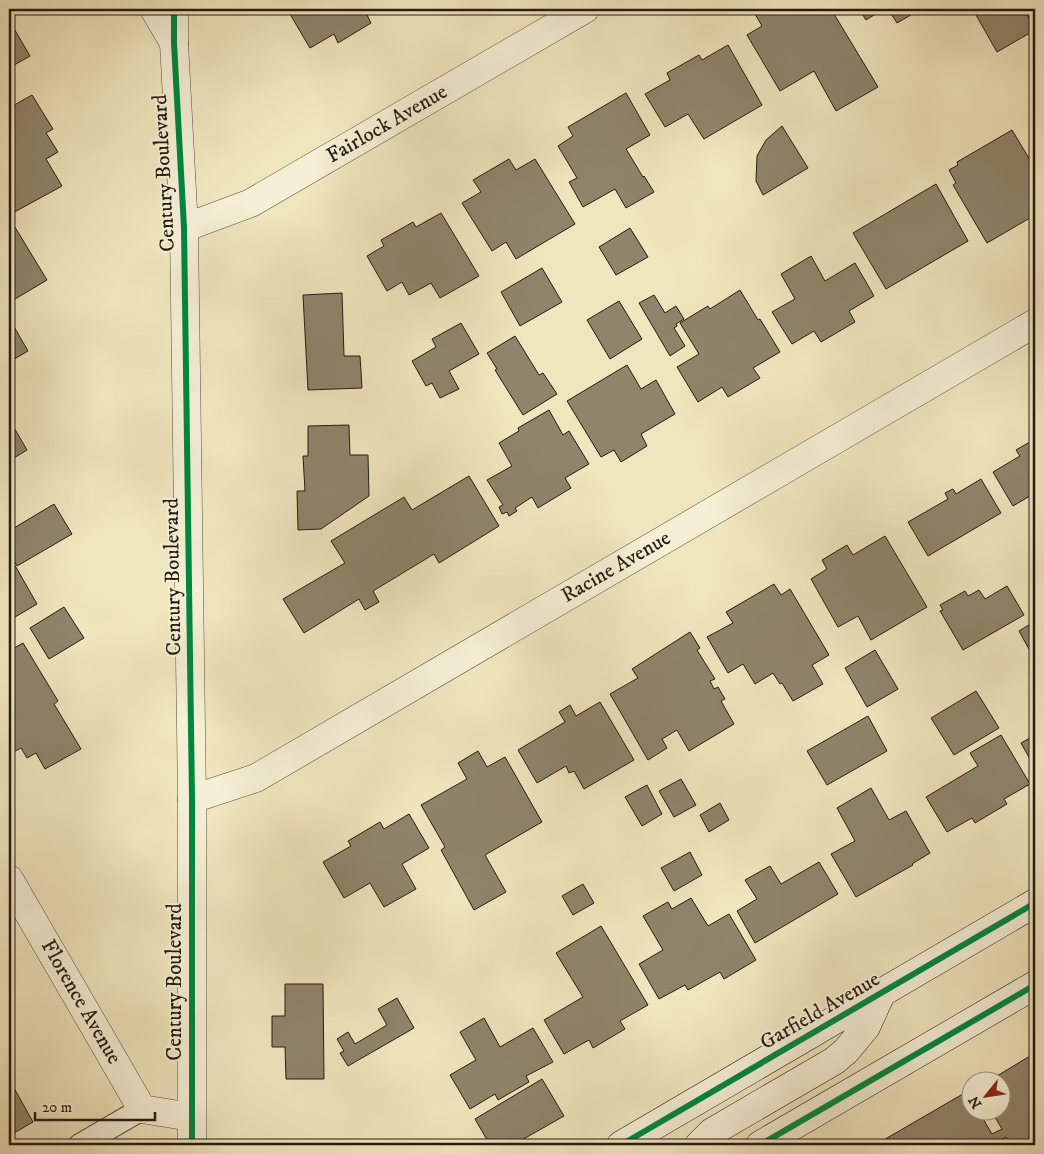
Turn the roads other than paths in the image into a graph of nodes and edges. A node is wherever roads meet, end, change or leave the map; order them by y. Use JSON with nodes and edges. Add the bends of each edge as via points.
{"nodes":[{"id":1,"x":154,"y":9,"type":"edge"},
{"id":2,"x":174,"y":9,"type":"edge"},
{"id":3,"x":585,"y":9,"type":"edge"},
{"id":4,"x":174,"y":43,"type":"junction"},
{"id":5,"x":184,"y":228,"type":"junction"},
{"id":6,"x":1035,"y":323,"type":"edge"},
{"id":7,"x":192,"y":799,"type":"junction"},
{"id":8,"x":9,"y":879,"type":"edge"},
{"id":9,"x":1035,"y":904,"type":"edge"},
{"id":10,"x":1035,"y":985,"type":"edge"},
{"id":11,"x":881,"y":994,"type":"junction"},
{"id":12,"x":142,"y":1109,"type":"junction"},
{"id":13,"x":191,"y":1116,"type":"junction"},
{"id":14,"x":80,"y":1145,"type":"edge"},
{"id":15,"x":192,"y":1145,"type":"edge"},
{"id":16,"x":621,"y":1145,"type":"edge"},
{"id":17,"x":699,"y":1145,"type":"edge"},
{"id":18,"x":760,"y":1145,"type":"edge"}],
"edges":[{"from":1,"to":4,"type":"street"},
{"from":2,"to":4,"type":"street","name":"Century Boulevard"},
{"from":3,"to":5,"type":"street","name":"Fairlock Avenue","via":[[251,203]]},
{"from":4,"to":5,"type":"street","name":"Century Boulevard"},
{"from":5,"to":7,"type":"street","name":"Century Boulevard"},
{"from":6,"to":7,"type":"street","name":"Racine Avenue","via":[[256,778]]},
{"from":7,"to":13,"type":"street","name":"Century Boulevard"},
{"from":8,"to":12,"type":"street","name":"Florence Avenue"},
{"from":9,"to":11,"type":"street","name":"Garfield Avenue"},
{"from":10,"to":18,"type":"street"},
{"from":11,"to":16,"type":"street","name":"Garfield Avenue"},
{"from":11,"to":17,"type":"street","via":[[866,1027],[834,1061],[712,1132]]},
{"from":12,"to":13,"type":"street"},
{"from":12,"to":14,"type":"lane"},
{"from":13,"to":15,"type":"street","name":"Century Boulevard"}]}
